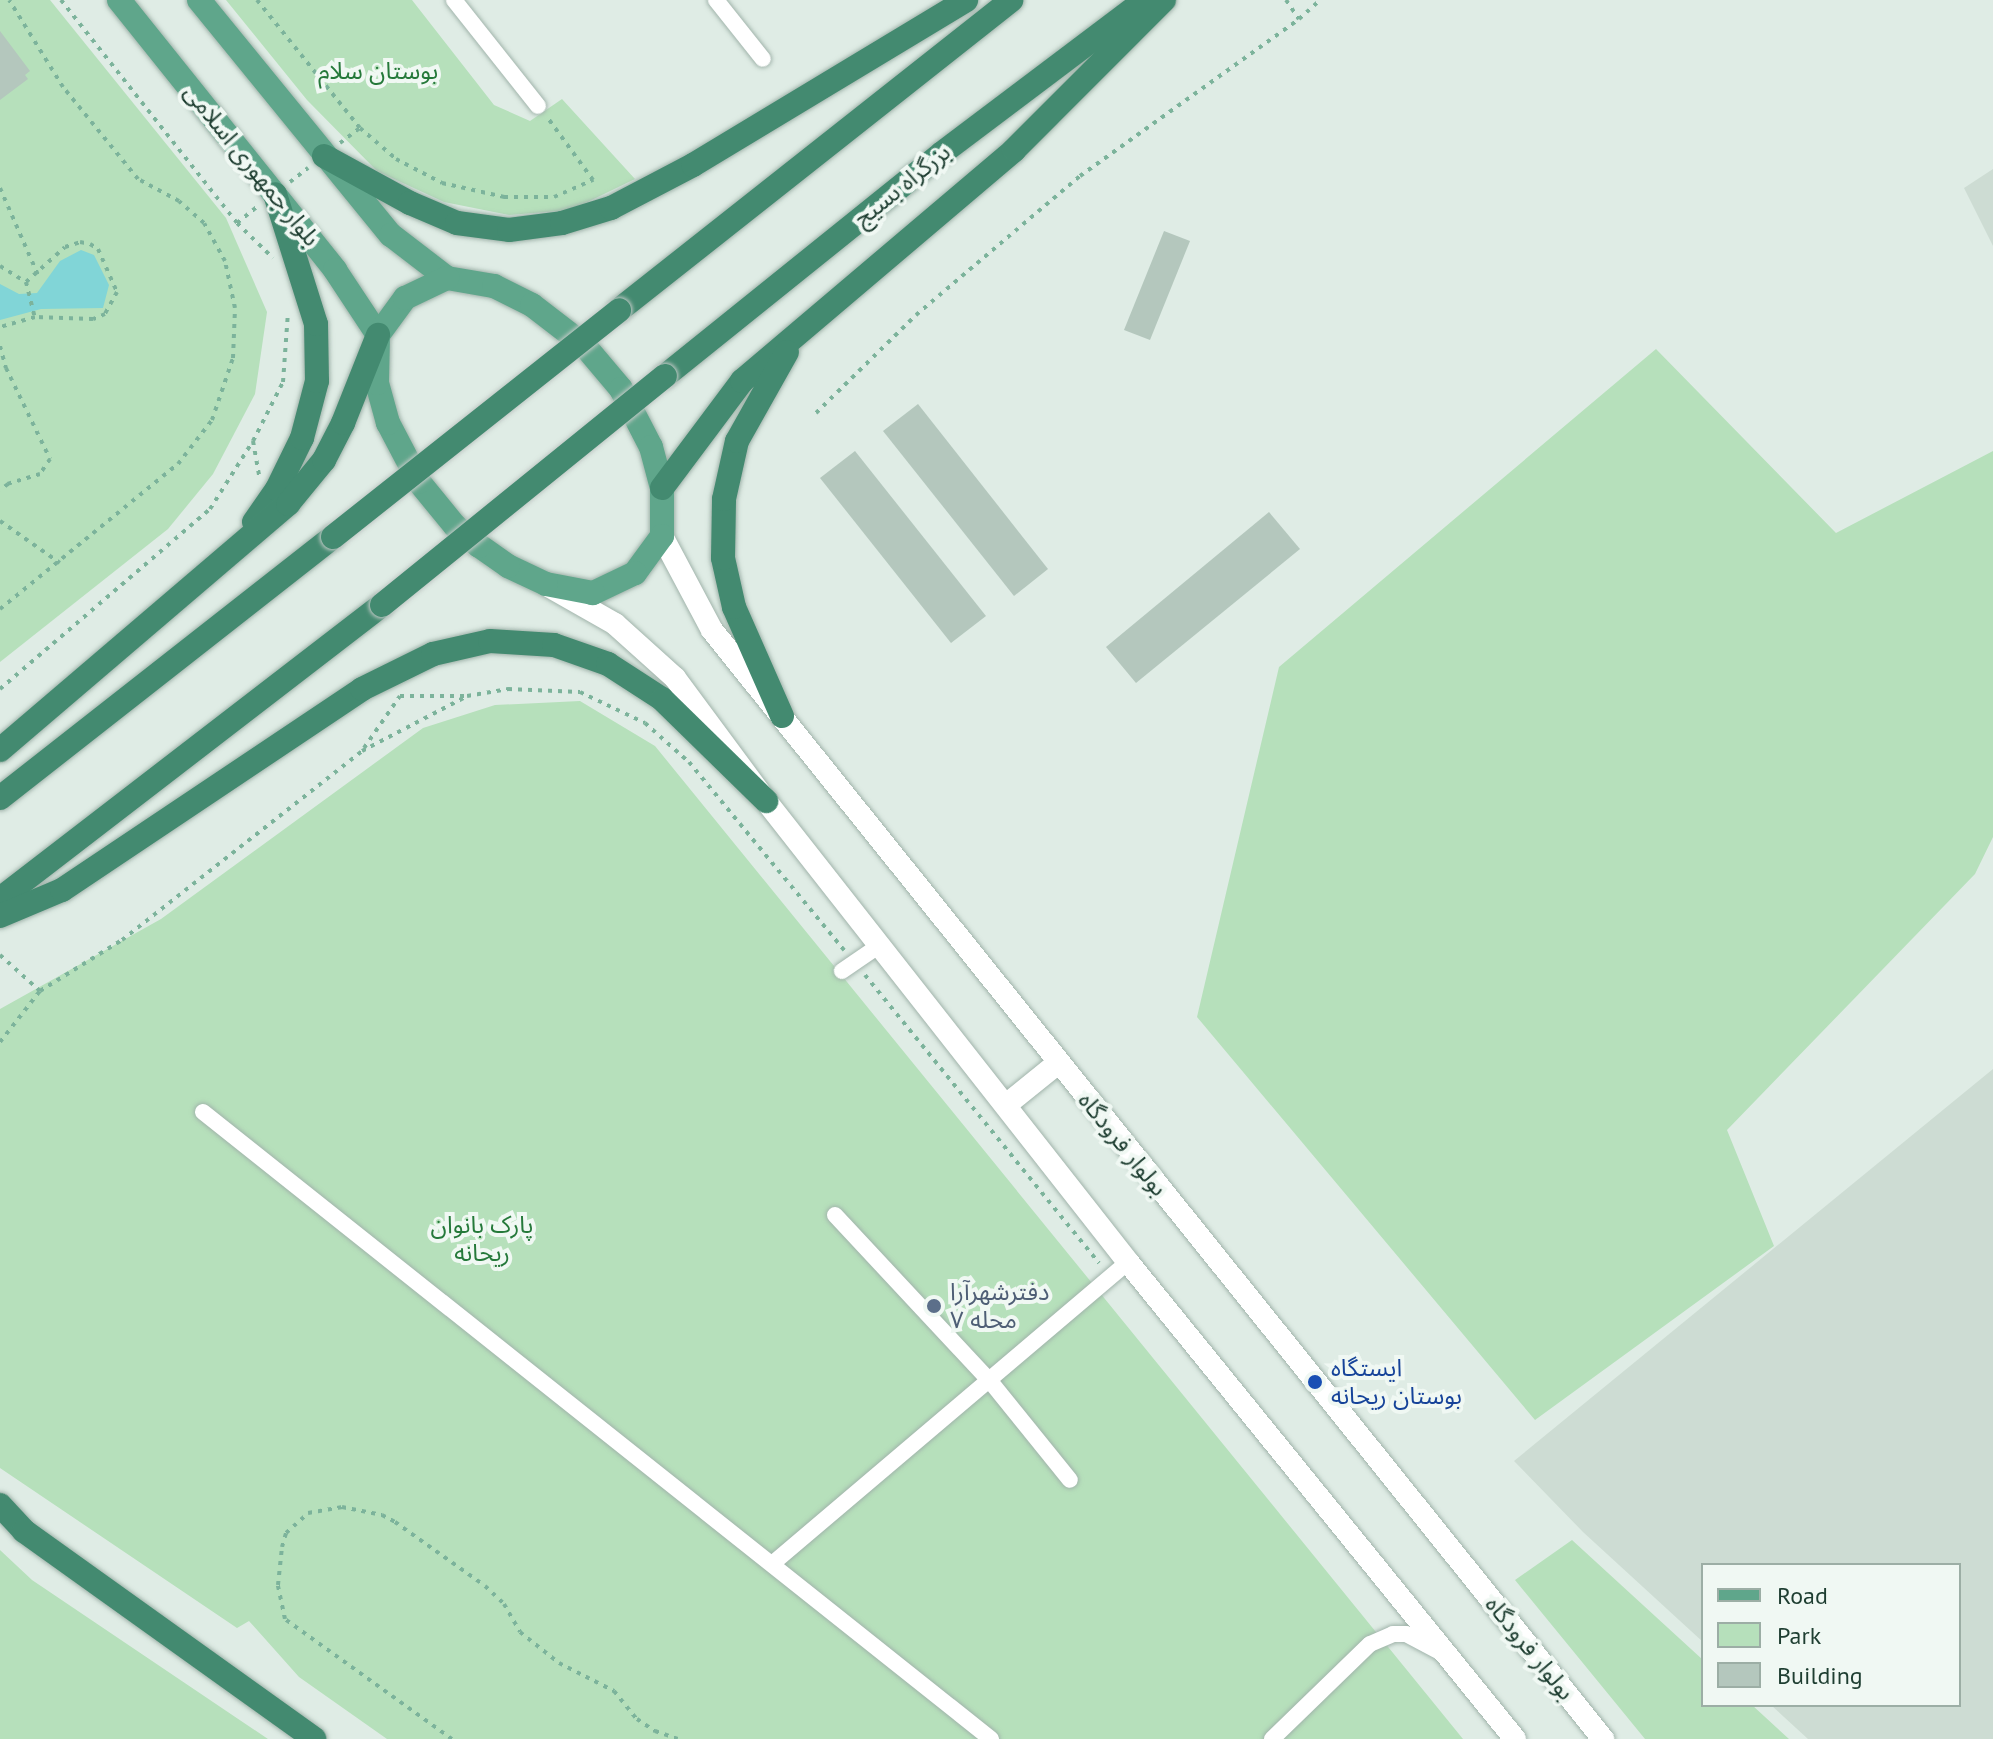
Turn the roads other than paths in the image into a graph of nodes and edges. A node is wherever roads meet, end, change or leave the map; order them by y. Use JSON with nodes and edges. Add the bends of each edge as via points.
{"nodes":[{"id":1,"x":119,"y":0,"type":"edge"},
{"id":2,"x":199,"y":0,"type":"edge"},
{"id":3,"x":454,"y":0,"type":"edge"},
{"id":4,"x":716,"y":0,"type":"edge"},
{"id":5,"x":966,"y":0,"type":"edge"},
{"id":6,"x":1011,"y":0,"type":"edge"},
{"id":7,"x":1145,"y":0,"type":"edge"},
{"id":8,"x":1164,"y":0,"type":"edge"},
{"id":9,"x":763,"y":59,"type":"dead end"},
{"id":10,"x":538,"y":106,"type":"road end"},
{"id":11,"x":324,"y":156,"type":"junction"},
{"id":12,"x":275,"y":194,"type":"junction"},
{"id":13,"x":447,"y":278,"type":"junction"},
{"id":14,"x":798,"y":333,"type":"junction"},
{"id":15,"x":378,"y":335,"type":"junction"},
{"id":16,"x":662,"y":488,"type":"junction"},
{"id":17,"x":662,"y":536,"type":"junction"},
{"id":18,"x":236,"y":547,"type":"junction"},
{"id":19,"x":546,"y":584,"type":"junction"},
{"id":20,"x":782,"y":716,"type":"junction"},
{"id":21,"x":0,"y":750,"type":"edge"},
{"id":22,"x":0,"y":798,"type":"edge"},
{"id":23,"x":766,"y":801,"type":"junction"},
{"id":24,"x":0,"y":899,"type":"edge"},
{"id":25,"x":0,"y":916,"type":"edge"},
{"id":26,"x":880,"y":945,"type":"junction"},
{"id":27,"x":848,"y":967,"type":"road end"},
{"id":28,"x":1058,"y":1063,"type":"junction"},
{"id":29,"x":1006,"y":1105,"type":"junction"},
{"id":30,"x":203,"y":1112,"type":"dead end"},
{"id":31,"x":835,"y":1215,"type":"dead end"},
{"id":32,"x":1128,"y":1262,"type":"junction"},
{"id":33,"x":990,"y":1381,"type":"junction"},
{"id":34,"x":1070,"y":1480,"type":"dead end"},
{"id":35,"x":0,"y":1505,"type":"edge"},
{"id":36,"x":772,"y":1564,"type":"junction"},
{"id":37,"x":1447,"y":1656,"type":"junction"},
{"id":38,"x":314,"y":1739,"type":"edge"},
{"id":39,"x":991,"y":1739,"type":"edge"},
{"id":40,"x":1272,"y":1739,"type":"edge"},
{"id":41,"x":1515,"y":1739,"type":"edge"},
{"id":42,"x":1603,"y":1739,"type":"edge"}],
"edges":[{"from":1,"to":12,"type":"main road","name":"بلوار جمهوری اسلامی"},
{"from":2,"to":11,"type":"main road"},
{"from":3,"to":10,"type":"street"},
{"from":4,"to":9,"type":"street"},
{"from":5,"to":11,"type":"highway","via":[[693,165],[611,208],[562,223],[509,230],[457,223]]},
{"from":6,"to":22,"type":"highway","bridge":true},
{"from":7,"to":24,"type":"highway","name":"بزرگراه بسیج","bridge":true,"via":[[942,153],[382,605]]},
{"from":8,"to":14,"type":"highway","via":[[1014,150]]},
{"from":11,"to":13,"type":"main road","via":[[391,235]]},
{"from":12,"to":15,"type":"main road","name":"بلوار جمهوری اسلامی"},
{"from":12,"to":18,"type":"highway","via":[[316,324],[317,381],[302,438],[277,489]]},
{"from":13,"to":15,"type":"main road","via":[[405,298]]},
{"from":13,"to":16,"type":"main road","via":[[494,286],[532,305],[584,345],[636,416]]},
{"from":14,"to":16,"type":"highway","via":[[742,381]]},
{"from":14,"to":20,"type":"highway","via":[[737,441],[724,499],[723,558],[734,607]]},
{"from":15,"to":18,"type":"highway","via":[[324,460],[288,504]]},
{"from":15,"to":19,"type":"main road","via":[[377,383],[388,423],[419,482],[479,546]]},
{"from":16,"to":17,"type":"main road"},
{"from":17,"to":19,"type":"main road","via":[[635,573],[593,593]]},
{"from":17,"to":20,"type":"main road","name":"بولوار فرودگاه","via":[[712,630]]},
{"from":18,"to":21,"type":"highway"},
{"from":19,"to":23,"type":"main road","via":[[615,624],[675,678]]},
{"from":20,"to":28,"type":"main road","name":"بولوار فرودگاه"},
{"from":23,"to":25,"type":"highway","via":[[662,699],[608,664],[554,645],[490,641],[433,654],[362,689],[62,890]]},
{"from":23,"to":26,"type":"main road"},
{"from":26,"to":27,"type":"street"},
{"from":26,"to":29,"type":"main road"},
{"from":28,"to":29,"type":"main road"},
{"from":28,"to":42,"type":"main road","name":"بولوار فرودگاه"},
{"from":29,"to":32,"type":"main road"},
{"from":30,"to":36,"type":"street"},
{"from":31,"to":33,"type":"street"},
{"from":32,"to":33,"type":"street"},
{"from":32,"to":37,"type":"main road"},
{"from":33,"to":34,"type":"street"},
{"from":33,"to":36,"type":"street"},
{"from":35,"to":38,"type":"highway","via":[[24,1531]]},
{"from":36,"to":39,"type":"street"},
{"from":37,"to":40,"type":"street","via":[[1406,1634],[1370,1644]]},
{"from":37,"to":41,"type":"main road"}]}
